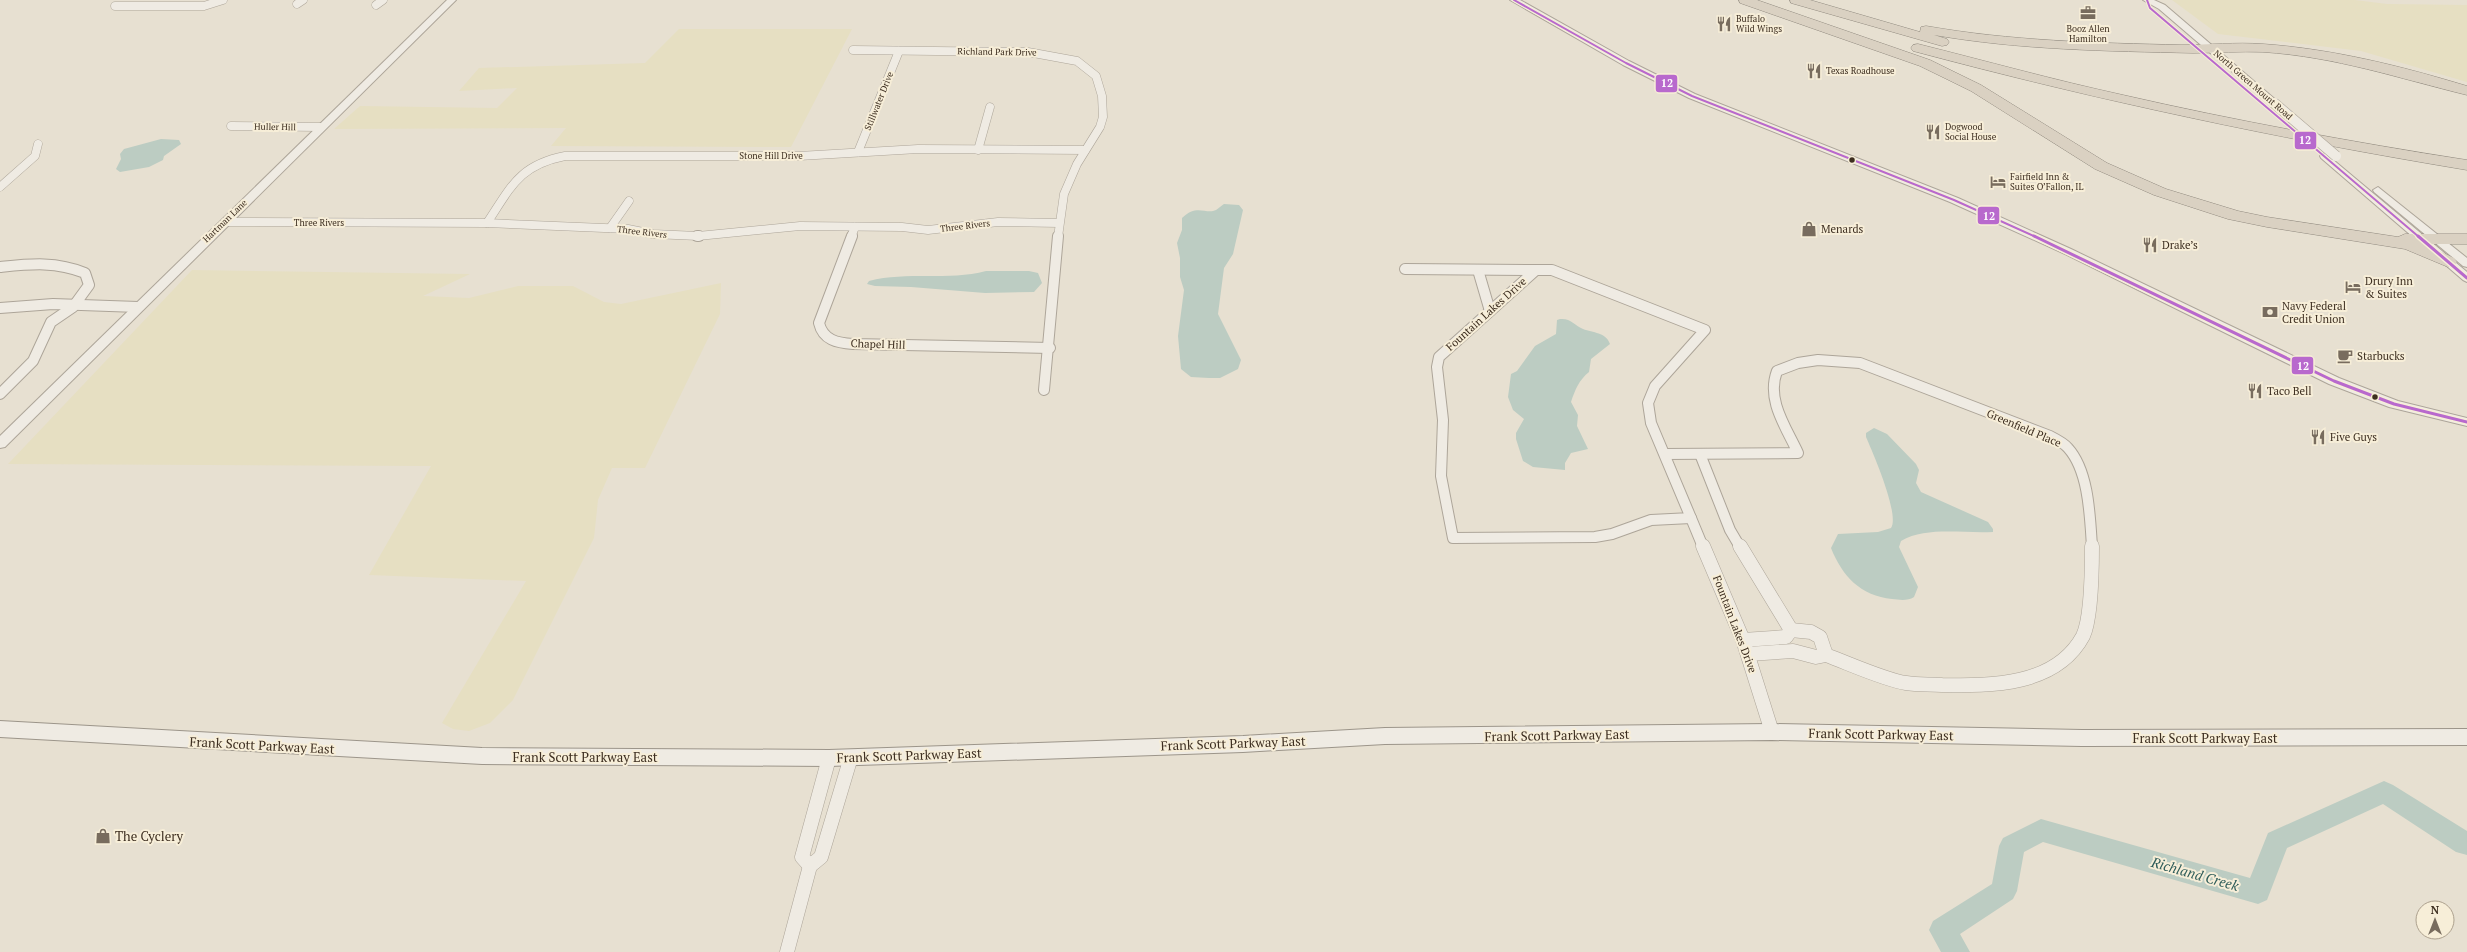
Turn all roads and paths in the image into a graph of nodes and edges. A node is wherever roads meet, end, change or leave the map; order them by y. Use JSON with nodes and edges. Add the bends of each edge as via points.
{"nodes":[{"id":1,"x":223,"y":0,"type":"edge"},
{"id":2,"x":303,"y":0,"type":"edge"},
{"id":3,"x":383,"y":0,"type":"edge"},
{"id":4,"x":452,"y":0,"type":"edge"},
{"id":5,"x":1514,"y":0,"type":"edge"},
{"id":6,"x":1745,"y":0,"type":"edge"},
{"id":7,"x":1756,"y":0,"type":"edge"},
{"id":8,"x":1796,"y":0,"type":"edge"},
{"id":9,"x":1808,"y":0,"type":"edge"},
{"id":10,"x":2147,"y":0,"type":"edge"},
{"id":11,"x":297,"y":4,"type":"dead end"},
{"id":12,"x":376,"y":5,"type":"dead end"},
{"id":13,"x":115,"y":6,"type":"dead end"},
{"id":14,"x":2201,"y":44,"type":"junction"},
{"id":15,"x":2234,"y":47,"type":"junction"},
{"id":16,"x":854,"y":50,"type":"dead end"},
{"id":17,"x":899,"y":51,"type":"junction"},
{"id":18,"x":2467,"y":91,"type":"edge"},
{"id":19,"x":990,"y":107,"type":"dead end"},
{"id":20,"x":230,"y":126,"type":"dead end"},
{"id":21,"x":320,"y":128,"type":"junction"},
{"id":22,"x":38,"y":144,"type":"dead end"},
{"id":23,"x":978,"y":150,"type":"junction"},
{"id":24,"x":1085,"y":150,"type":"junction"},
{"id":25,"x":2467,"y":151,"type":"edge"},
{"id":26,"x":858,"y":152,"type":"junction"},
{"id":27,"x":2330,"y":156,"type":"junction"},
{"id":28,"x":2467,"y":165,"type":"edge"},
{"id":29,"x":0,"y":187,"type":"edge"},
{"id":30,"x":629,"y":201,"type":"dead end"},
{"id":31,"x":224,"y":222,"type":"junction"},
{"id":32,"x":486,"y":223,"type":"junction"},
{"id":33,"x":1059,"y":223,"type":"junction"},
{"id":34,"x":855,"y":227,"type":"junction"},
{"id":35,"x":610,"y":228,"type":"junction"},
{"id":36,"x":2418,"y":237,"type":"junction"},
{"id":37,"x":2436,"y":237,"type":"junction"},
{"id":38,"x":2384,"y":239,"type":"junction"},
{"id":39,"x":2467,"y":239,"type":"edge"},
{"id":40,"x":2448,"y":262,"type":"junction"},
{"id":41,"x":2467,"y":264,"type":"edge"},
{"id":42,"x":0,"y":267,"type":"edge"},
{"id":43,"x":1405,"y":269,"type":"dead end"},
{"id":44,"x":1478,"y":270,"type":"junction"},
{"id":45,"x":1536,"y":270,"type":"junction"},
{"id":46,"x":2467,"y":278,"type":"edge"},
{"id":47,"x":72,"y":306,"type":"junction"},
{"id":48,"x":138,"y":307,"type":"junction"},
{"id":49,"x":0,"y":308,"type":"edge"},
{"id":50,"x":1490,"y":311,"type":"junction"},
{"id":51,"x":1050,"y":348,"type":"junction"},
{"id":52,"x":1044,"y":390,"type":"dead end"},
{"id":53,"x":0,"y":394,"type":"edge"},
{"id":54,"x":2467,"y":422,"type":"edge"},
{"id":55,"x":0,"y":444,"type":"edge"},
{"id":56,"x":1665,"y":454,"type":"junction"},
{"id":57,"x":1700,"y":454,"type":"junction"},
{"id":58,"x":1692,"y":518,"type":"junction"},
{"id":59,"x":1791,"y":630,"type":"junction"},
{"id":60,"x":1743,"y":640,"type":"junction"},
{"id":61,"x":1748,"y":654,"type":"junction"},
{"id":62,"x":1826,"y":655,"type":"junction"},
{"id":63,"x":0,"y":729,"type":"edge"},
{"id":64,"x":1772,"y":732,"type":"junction"},
{"id":65,"x":2467,"y":737,"type":"edge"},
{"id":66,"x":851,"y":757,"type":"junction"},
{"id":67,"x":829,"y":758,"type":"junction"},
{"id":68,"x":810,"y":866,"type":"junction"},
{"id":69,"x":787,"y":952,"type":"edge"}],
"edges":[{"from":1,"to":13,"type":"street","via":[[204,6]]},
{"from":2,"to":11,"type":"street"},
{"from":3,"to":12,"type":"street"},
{"from":4,"to":21,"type":"street","name":"Hartman Lane"},
{"from":5,"to":54,"type":"street","via":[[1626,63],[1692,96],[1968,207],[2067,251],[2334,382],[2394,404]]},
{"from":6,"to":38,"type":"highway","via":[[1926,62],[1976,88],[2101,166],[2160,192],[2267,222]]},
{"from":7,"to":28,"type":"highway","via":[[1909,46],[2078,89],[2288,134]]},
{"from":8,"to":25,"type":"highway","via":[[1980,52],[2139,90],[2309,124]]},
{"from":9,"to":14,"type":"highway","via":[[1902,25],[1980,38],[2058,45]]},
{"from":10,"to":14,"type":"street","name":"North Green Mount Road","via":[[2162,8]]},
{"from":10,"to":14,"type":"street","name":"North Green Mount Road","via":[[2150,8]]},
{"from":14,"to":15,"type":"highway"},
{"from":14,"to":15,"type":"highway"},
{"from":14,"to":27,"type":"street","name":"North Green Mount Road","bridge":true,"via":[[2274,104]]},
{"from":14,"to":27,"type":"street","name":"North Green Mount Road","via":[[2263,104]]},
{"from":15,"to":18,"type":"highway","via":[[2296,52],[2366,63],[2424,77]]},
{"from":16,"to":17,"type":"street","name":"Richland Park Drive"},
{"from":17,"to":24,"type":"street","name":"Richland Park Drive","via":[[1028,52],[1077,61],[1096,76],[1102,96],[1100,128]]},
{"from":17,"to":26,"type":"street","name":"Stillwater Drive"},
{"from":19,"to":23,"type":"street"},
{"from":20,"to":21,"type":"street","name":"Huller Hill"},
{"from":21,"to":31,"type":"street","name":"Hartman Lane"},
{"from":22,"to":29,"type":"street","via":[[35,156]]},
{"from":23,"to":24,"type":"street","name":"Stone Hill Drive"},
{"from":23,"to":26,"type":"street","name":"Stone Hill Drive"},
{"from":24,"to":33,"type":"street","name":"Richland Park Drive","via":[[1064,194]]},
{"from":26,"to":32,"type":"street","name":"Stone Hill Drive","via":[[799,156],[565,156],[547,159],[527,169],[520,176]]},
{"from":27,"to":36,"type":"street","name":"North Green Mount Road"},
{"from":27,"to":37,"type":"street","name":"North Green Mount Road"},
{"from":30,"to":35,"type":"street"},
{"from":31,"to":32,"type":"street","name":"Three Rivers"},
{"from":31,"to":48,"type":"street","name":"Hartman Lane"},
{"from":32,"to":35,"type":"street","name":"Three Rivers"},
{"from":33,"to":34,"type":"street","name":"Three Rivers","via":[[998,222],[928,230]]},
{"from":33,"to":51,"type":"street","name":"Richland Park Drive"},
{"from":34,"to":35,"type":"street","name":"Three Rivers","via":[[800,226],[698,236]]},
{"from":34,"to":51,"type":"street","name":"Chapel Hill","via":[[819,324],[824,336],[836,342],[853,344]]},
{"from":36,"to":37,"type":"highway"},
{"from":36,"to":38,"type":"highway"},
{"from":36,"to":40,"type":"street","name":"North Green Mount Road"},
{"from":37,"to":39,"type":"highway"},
{"from":37,"to":41,"type":"street","name":"North Green Mount Road"},
{"from":38,"to":40,"type":"highway","via":[[2421,248]]},
{"from":40,"to":46,"type":"street","name":"North Green Mount Road"},
{"from":42,"to":47,"type":"street","via":[[40,263],[61,264],[85,273],[89,285]]},
{"from":43,"to":44,"type":"street"},
{"from":44,"to":45,"type":"street"},
{"from":44,"to":50,"type":"street"},
{"from":45,"to":50,"type":"street","name":"Fountain Lakes Drive"},
{"from":45,"to":56,"type":"street","name":"Fountain Lakes Drive","via":[[1552,270],[1705,330],[1650,394],[1648,412]]},
{"from":47,"to":48,"type":"street"},
{"from":47,"to":49,"type":"street","via":[[28,305]]},
{"from":47,"to":53,"type":"street","via":[[51,322],[33,360]]},
{"from":48,"to":55,"type":"street","name":"Hartman Lane"},
{"from":50,"to":58,"type":"street","name":"Fountain Lakes Drive","via":[[1443,353],[1438,361],[1443,420],[1441,476],[1453,538],[1595,537],[1612,534],[1651,520]]},
{"from":51,"to":52,"type":"street","name":"Richland Park Drive"},
{"from":56,"to":57,"type":"street","name":"Greenfield Place"},
{"from":56,"to":58,"type":"street","name":"Fountain Lakes Drive"},
{"from":57,"to":59,"type":"street","via":[[1730,530]]},
{"from":57,"to":62,"type":"street","name":"Greenfield Place","via":[[1798,453],[1773,399],[1773,382],[1777,371],[1797,361],[1827,359],[1860,363],[2050,436],[2068,447],[2077,461],[2090,505],[2090,594],[2083,635],[2066,658],[2038,674],[2016,682],[1979,686],[1905,683]]},
{"from":58,"to":60,"type":"street","name":"Fountain Lakes Drive"},
{"from":59,"to":60,"type":"street","via":[[1786,637]]},
{"from":59,"to":62,"type":"street","via":[[1801,630],[1821,637],[1826,643]]},
{"from":60,"to":61,"type":"street","name":"Fountain Lakes Drive"},
{"from":61,"to":62,"type":"street","name":"Greenfield Place","via":[[1793,651],[1816,657]]},
{"from":61,"to":64,"type":"street","name":"Fountain Lakes Drive"},
{"from":63,"to":67,"type":"main road","name":"Frank Scott Parkway East","via":[[191,742],[501,757]]},
{"from":64,"to":65,"type":"main road","name":"Frank Scott Parkway East","via":[[2082,738]]},
{"from":64,"to":66,"type":"main road","name":"Frank Scott Parkway East","via":[[1385,736],[1243,744]]},
{"from":66,"to":67,"type":"main road","name":"Frank Scott Parkway East"},
{"from":66,"to":68,"type":"street","via":[[821,857]]},
{"from":67,"to":68,"type":"street","via":[[802,857]]},
{"from":68,"to":69,"type":"street"}]}
